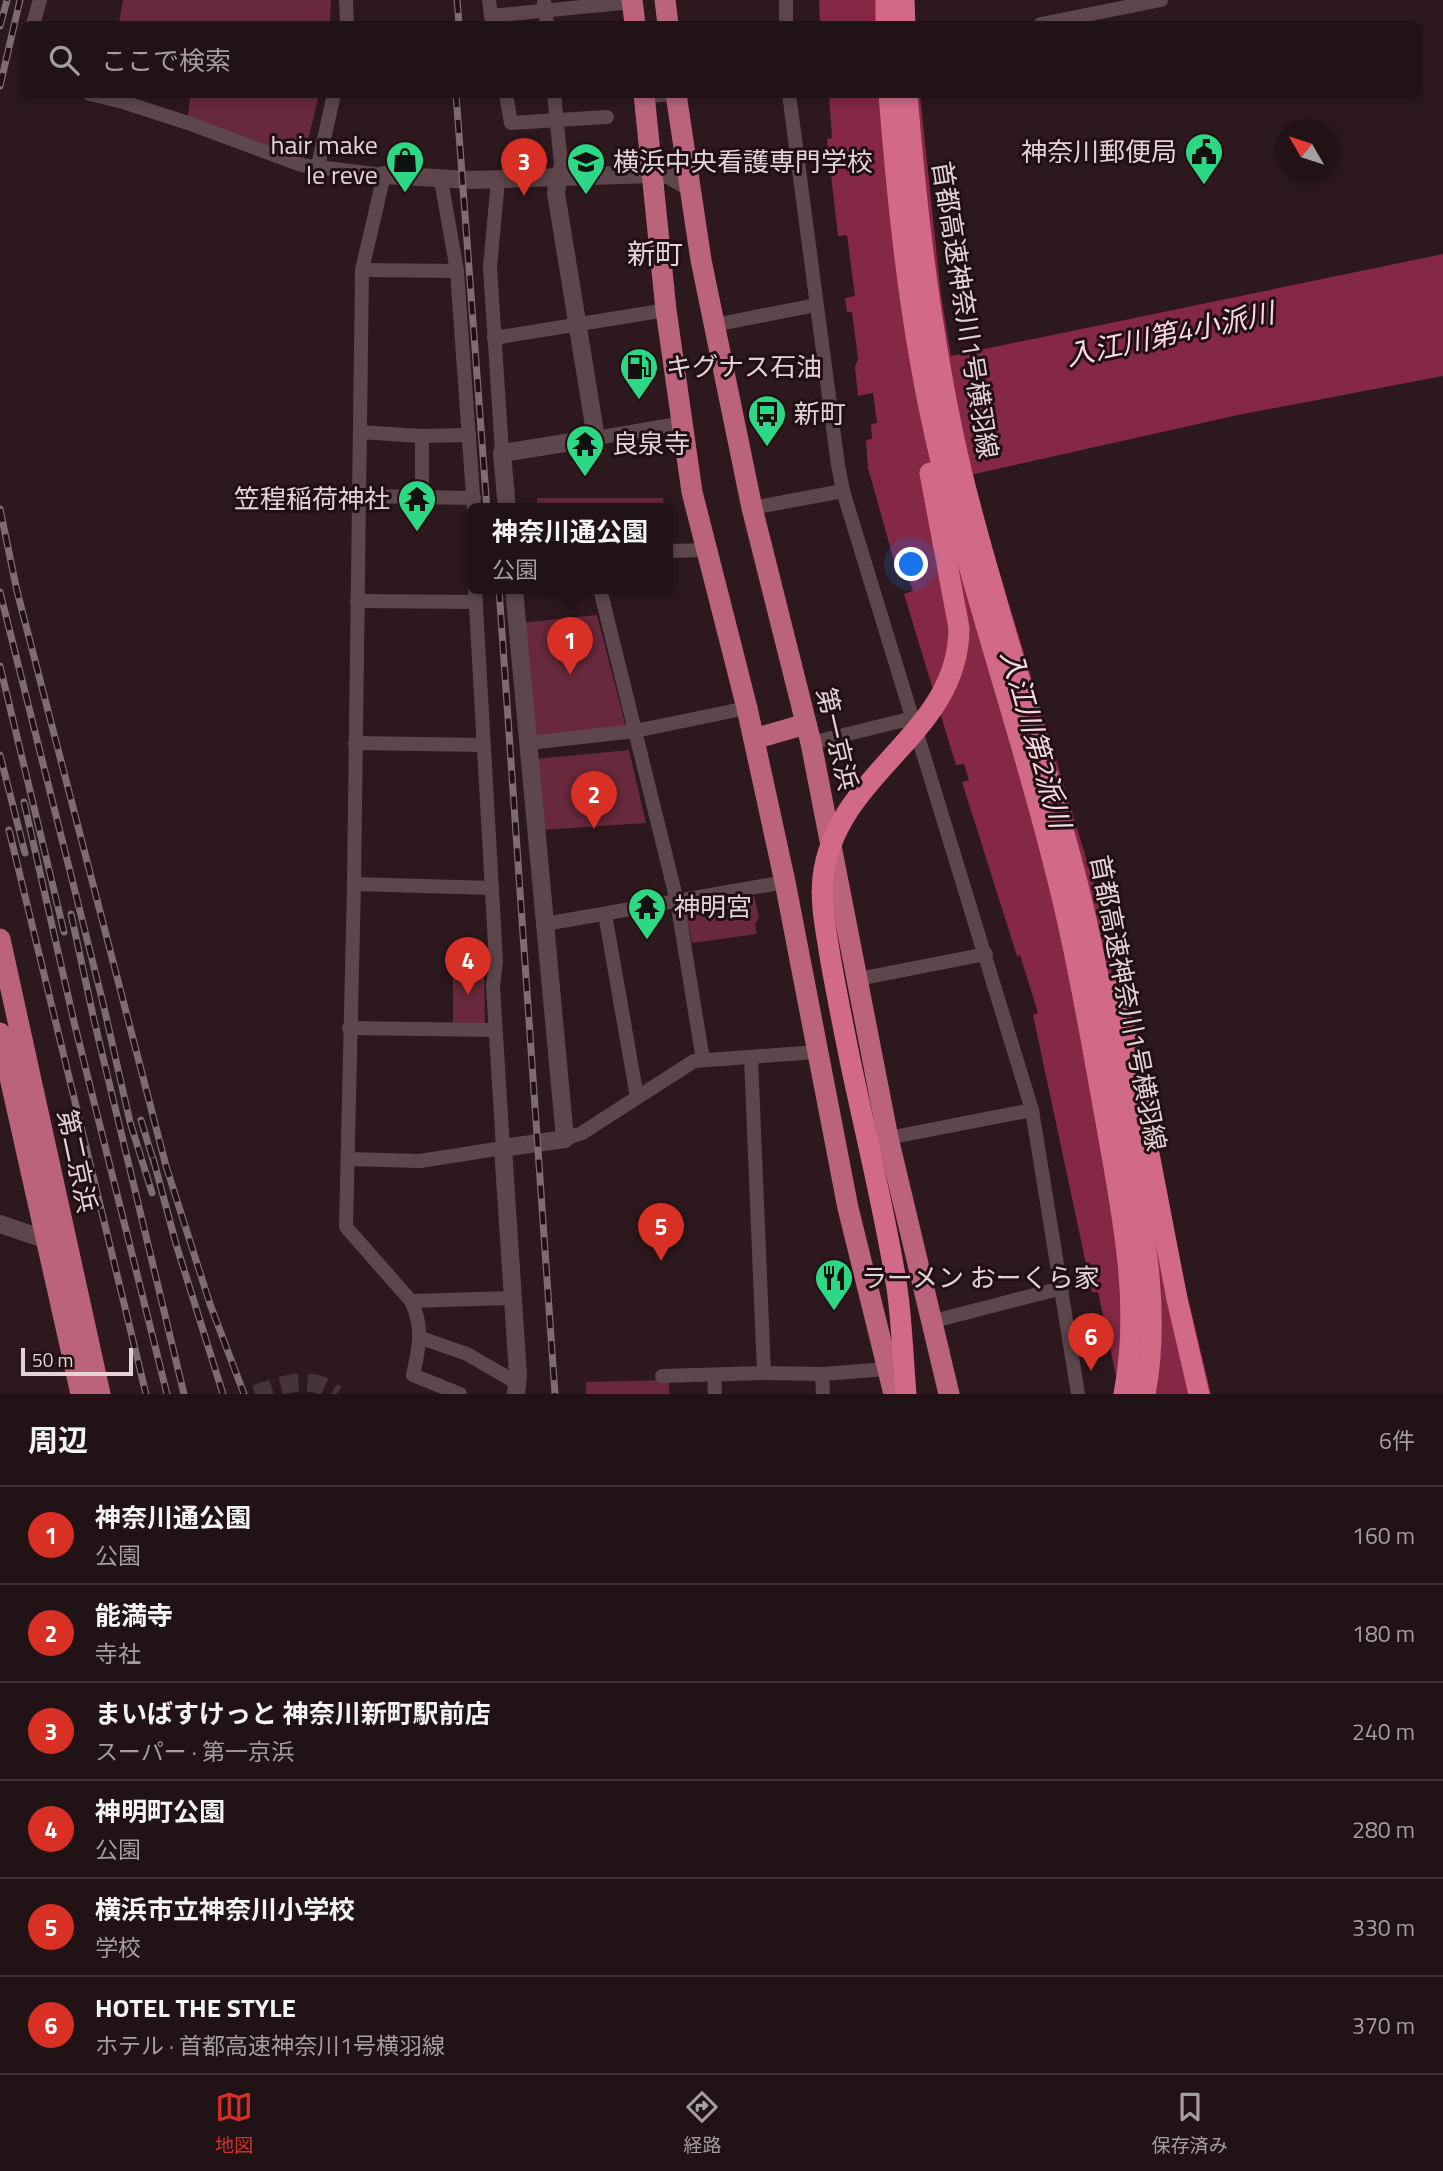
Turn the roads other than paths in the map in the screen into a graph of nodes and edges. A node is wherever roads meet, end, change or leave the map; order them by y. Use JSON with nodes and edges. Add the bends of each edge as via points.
{"nodes":[{"id":1,"x":40,"y":0,"type":"edge"},
{"id":2,"x":346,"y":0,"type":"edge"},
{"id":3,"x":489,"y":0,"type":"edge"},
{"id":4,"x":665,"y":0,"type":"edge"},
{"id":5,"x":786,"y":0,"type":"edge"},
{"id":6,"x":886,"y":0,"type":"edge"},
{"id":7,"x":904,"y":0,"type":"edge"},
{"id":8,"x":1161,"y":0,"type":"edge"},
{"id":9,"x":632,"y":1,"type":"edge"},
{"id":10,"x":545,"y":11,"type":"edge"},
{"id":11,"x":491,"y":20,"type":"edge"},
{"id":12,"x":34,"y":21,"type":"edge"},
{"id":13,"x":347,"y":21,"type":"edge"},
{"id":14,"x":635,"y":21,"type":"edge"},
{"id":15,"x":668,"y":21,"type":"edge"},
{"id":16,"x":786,"y":21,"type":"edge"},
{"id":17,"x":886,"y":21,"type":"edge"},
{"id":18,"x":905,"y":21,"type":"edge"},
{"id":19,"x":1056,"y":21,"type":"edge"},
{"id":20,"x":106,"y":98,"type":"edge"},
{"id":21,"x":333,"y":98,"type":"edge"},
{"id":22,"x":507,"y":98,"type":"edge"},
{"id":23,"x":554,"y":98,"type":"edge"},
{"id":24,"x":644,"y":98,"type":"edge"},
{"id":25,"x":677,"y":98,"type":"edge"},
{"id":26,"x":790,"y":98,"type":"edge"},
{"id":27,"x":889,"y":98,"type":"edge"},
{"id":28,"x":907,"y":98,"type":"edge"},
{"id":29,"x":607,"y":117,"type":"dead end"},
{"id":30,"x":556,"y":122,"type":"junction"},
{"id":31,"x":894,"y":159,"type":"junction"},
{"id":32,"x":318,"y":166,"type":"junction"},
{"id":33,"x":652,"y":174,"type":"junction"},
{"id":34,"x":384,"y":175,"type":"junction"},
{"id":35,"x":558,"y":178,"type":"junction"},
{"id":36,"x":441,"y":180,"type":"junction"},
{"id":37,"x":498,"y":180,"type":"junction"},
{"id":38,"x":689,"y":187,"type":"junction"},
{"id":39,"x":362,"y":270,"type":"junction"},
{"id":40,"x":457,"y":271,"type":"junction"},
{"id":41,"x":816,"y":305,"type":"junction"},
{"id":42,"x":666,"y":310,"type":"junction"},
{"id":43,"x":578,"y":325,"type":"junction"},
{"id":44,"x":714,"y":325,"type":"junction"},
{"id":45,"x":494,"y":338,"type":"junction"},
{"id":46,"x":683,"y":423,"type":"junction"},
{"id":47,"x":360,"y":432,"type":"junction"},
{"id":48,"x":469,"y":435,"type":"junction"},
{"id":49,"x":422,"y":436,"type":"junction"},
{"id":50,"x":596,"y":438,"type":"junction"},
{"id":51,"x":502,"y":453,"type":"junction"},
{"id":52,"x":843,"y":492,"type":"junction"},
{"id":53,"x":359,"y":496,"type":"junction"},
{"id":54,"x":422,"y":498,"type":"junction"},
{"id":55,"x":474,"y":503,"type":"edge"},
{"id":56,"x":506,"y":503,"type":"edge"},
{"id":57,"x":752,"y":508,"type":"junction"},
{"id":58,"x":708,"y":550,"type":"junction"},
{"id":59,"x":673,"y":551,"type":"edge"},
{"id":60,"x":514,"y":594,"type":"edge"},
{"id":61,"x":601,"y":594,"type":"edge"},
{"id":62,"x":476,"y":596,"type":"edge"},
{"id":63,"x":357,"y":601,"type":"junction"},
{"id":64,"x":747,"y":708,"type":"junction"},
{"id":65,"x":913,"y":718,"type":"junction"},
{"id":66,"x":635,"y":731,"type":"junction"},
{"id":67,"x":808,"y":733,"type":"junction"},
{"id":68,"x":754,"y":740,"type":"junction"},
{"id":69,"x":355,"y":743,"type":"junction"},
{"id":70,"x":529,"y":743,"type":"junction"},
{"id":71,"x":484,"y":745,"type":"junction"},
{"id":72,"x":785,"y":882,"type":"junction"},
{"id":73,"x":354,"y":884,"type":"junction"},
{"id":74,"x":492,"y":888,"type":"junction"},
{"id":75,"x":1080,"y":894,"type":"junction"},
{"id":76,"x":677,"y":901,"type":"junction"},
{"id":77,"x":605,"y":914,"type":"junction"},
{"id":78,"x":545,"y":924,"type":"junction"},
{"id":79,"x":0,"y":939,"type":"edge"},
{"id":80,"x":986,"y":954,"type":"junction"},
{"id":81,"x":858,"y":979,"type":"junction"},
{"id":82,"x":349,"y":1028,"type":"junction"},
{"id":83,"x":495,"y":1030,"type":"junction"},
{"id":84,"x":0,"y":1033,"type":"edge"},
{"id":85,"x":817,"y":1052,"type":"junction"},
{"id":86,"x":751,"y":1058,"type":"junction"},
{"id":87,"x":703,"y":1060,"type":"junction"},
{"id":88,"x":637,"y":1097,"type":"junction"},
{"id":89,"x":1032,"y":1110,"type":"junction"},
{"id":90,"x":888,"y":1138,"type":"junction"},
{"id":91,"x":565,"y":1139,"type":"junction"},
{"id":92,"x":503,"y":1148,"type":"junction"},
{"id":93,"x":348,"y":1159,"type":"junction"},
{"id":94,"x":0,"y":1224,"type":"edge"},
{"id":95,"x":47,"y":1240,"type":"junction"},
{"id":96,"x":1062,"y":1288,"type":"junction"},
{"id":97,"x":513,"y":1298,"type":"junction"},
{"id":98,"x":411,"y":1301,"type":"junction"},
{"id":99,"x":930,"y":1322,"type":"junction"},
{"id":100,"x":421,"y":1338,"type":"junction"},
{"id":101,"x":888,"y":1369,"type":"junction"},
{"id":102,"x":764,"y":1373,"type":"junction"},
{"id":103,"x":822,"y":1374,"type":"junction"},
{"id":104,"x":714,"y":1375,"type":"junction"},
{"id":105,"x":662,"y":1376,"type":"dead end"},
{"id":106,"x":516,"y":1389,"type":"edge"},
{"id":107,"x":81,"y":1394,"type":"edge"},
{"id":108,"x":100,"y":1394,"type":"edge"},
{"id":109,"x":460,"y":1394,"type":"edge"},
{"id":110,"x":715,"y":1394,"type":"edge"},
{"id":111,"x":823,"y":1394,"type":"edge"},
{"id":112,"x":894,"y":1394,"type":"edge"},
{"id":113,"x":906,"y":1394,"type":"edge"},
{"id":114,"x":949,"y":1394,"type":"edge"},
{"id":115,"x":1078,"y":1394,"type":"edge"},
{"id":116,"x":1124,"y":1394,"type":"edge"},
{"id":117,"x":1145,"y":1394,"type":"edge"},
{"id":118,"x":1199,"y":1394,"type":"edge"}],
"edges":[{"from":1,"to":12,"type":"street"},
{"from":2,"to":13,"type":"street"},
{"from":3,"to":11,"type":"street"},
{"from":4,"to":15,"type":"highway"},
{"from":5,"to":16,"type":"street"},
{"from":6,"to":17,"type":"highway"},
{"from":7,"to":18,"type":"highway"},
{"from":8,"to":19,"type":"street"},
{"from":9,"to":10,"type":"street"},
{"from":9,"to":14,"type":"highway"},
{"from":10,"to":11,"type":"street"},
{"from":20,"to":32,"type":"street","via":[[301,165]]},
{"from":21,"to":32,"type":"street"},
{"from":22,"to":30,"type":"street","via":[[511,123]]},
{"from":23,"to":30,"type":"street"},
{"from":24,"to":33,"type":"highway"},
{"from":25,"to":38,"type":"highway","name":"第一京浜"},
{"from":26,"to":41,"type":"street"},
{"from":27,"to":31,"type":"highway","name":"首都高速神奈川1号横羽線"},
{"from":28,"to":75,"type":"highway","name":"首都高速神奈川1号横羽線","via":[[930,299],[961,470]]},
{"from":29,"to":30,"type":"street"},
{"from":30,"to":35,"type":"street"},
{"from":31,"to":113,"type":"highway","via":[[903,310],[959,649],[949,682],[933,708],[846,810],[831,840],[822,898],[897,1289]]},
{"from":31,"to":116,"type":"highway","name":"首都高速神奈川1号横羽線","via":[[913,314],[944,473],[1079,975],[1129,1269],[1131,1322]]},
{"from":32,"to":34,"type":"street"},
{"from":33,"to":35,"type":"street"},
{"from":33,"to":38,"type":"street","via":[[668,175]]},
{"from":33,"to":42,"type":"highway"},
{"from":34,"to":36,"type":"street"},
{"from":34,"to":39,"type":"street"},
{"from":35,"to":37,"type":"street"},
{"from":35,"to":43,"type":"street","via":[[556,193]]},
{"from":36,"to":37,"type":"street"},
{"from":36,"to":40,"type":"street"},
{"from":37,"to":45,"type":"street","via":[[490,267]]},
{"from":38,"to":44,"type":"highway","name":"第一京浜"},
{"from":39,"to":40,"type":"street"},
{"from":39,"to":47,"type":"street"},
{"from":40,"to":48,"type":"street"},
{"from":41,"to":44,"type":"street"},
{"from":41,"to":52,"type":"street"},
{"from":42,"to":43,"type":"street"},
{"from":42,"to":46,"type":"highway"},
{"from":43,"to":45,"type":"street"},
{"from":43,"to":50,"type":"street"},
{"from":44,"to":57,"type":"highway","name":"第一京浜"},
{"from":45,"to":51,"type":"street"},
{"from":46,"to":50,"type":"street"},
{"from":46,"to":58,"type":"highway","via":[[692,492]]},
{"from":47,"to":49,"type":"street"},
{"from":47,"to":53,"type":"street"},
{"from":48,"to":49,"type":"street"},
{"from":48,"to":55,"type":"street"},
{"from":49,"to":54,"type":"street"},
{"from":50,"to":51,"type":"street"},
{"from":51,"to":56,"type":"street"},
{"from":52,"to":57,"type":"street"},
{"from":52,"to":65,"type":"street"},
{"from":53,"to":54,"type":"street"},
{"from":53,"to":63,"type":"street"},
{"from":54,"to":55,"type":"street"},
{"from":57,"to":67,"type":"highway","name":"第一京浜"},
{"from":58,"to":59,"type":"street"},
{"from":58,"to":64,"type":"highway"},
{"from":60,"to":70,"type":"street"},
{"from":61,"to":66,"type":"street"},
{"from":62,"to":63,"type":"street"},
{"from":62,"to":71,"type":"street"},
{"from":63,"to":69,"type":"street"},
{"from":64,"to":66,"type":"street"},
{"from":64,"to":68,"type":"highway"},
{"from":65,"to":67,"type":"street"},
{"from":65,"to":80,"type":"street"},
{"from":66,"to":70,"type":"street"},
{"from":66,"to":76,"type":"street"},
{"from":67,"to":68,"type":"highway"},
{"from":67,"to":81,"type":"highway","name":"第一京浜"},
{"from":68,"to":72,"type":"highway"},
{"from":69,"to":71,"type":"street"},
{"from":69,"to":73,"type":"street"},
{"from":70,"to":78,"type":"street"},
{"from":71,"to":74,"type":"street"},
{"from":72,"to":76,"type":"street"},
{"from":72,"to":85,"type":"highway"},
{"from":73,"to":74,"type":"street"},
{"from":73,"to":82,"type":"street"},
{"from":74,"to":83,"type":"street"},
{"from":75,"to":117,"type":"highway","name":"首都高速神奈川1号横羽線","via":[[1149,1268],[1152,1328]]},
{"from":75,"to":118,"type":"highway","via":[[1124,1024]]},
{"from":76,"to":77,"type":"street"},
{"from":76,"to":87,"type":"street"},
{"from":77,"to":78,"type":"street"},
{"from":77,"to":88,"type":"street"},
{"from":78,"to":91,"type":"street"},
{"from":79,"to":108,"type":"highway","name":"第二京浜"},
{"from":80,"to":81,"type":"street"},
{"from":80,"to":89,"type":"street"},
{"from":81,"to":90,"type":"highway","name":"第一京浜"},
{"from":82,"to":83,"type":"street"},
{"from":82,"to":93,"type":"street"},
{"from":83,"to":92,"type":"street"},
{"from":84,"to":95,"type":"highway","name":"第二京浜"},
{"from":85,"to":86,"type":"street"},
{"from":85,"to":101,"type":"highway"},
{"from":86,"to":87,"type":"street"},
{"from":86,"to":102,"type":"street"},
{"from":87,"to":88,"type":"street","via":[[694,1061]]},
{"from":88,"to":91,"type":"street"},
{"from":89,"to":90,"type":"street"},
{"from":89,"to":96,"type":"street"},
{"from":90,"to":99,"type":"highway","name":"第一京浜"},
{"from":91,"to":92,"type":"street"},
{"from":92,"to":93,"type":"street","via":[[420,1161]]},
{"from":92,"to":97,"type":"street"},
{"from":93,"to":98,"type":"street","via":[[346,1227]]},
{"from":94,"to":95,"type":"street"},
{"from":95,"to":107,"type":"highway","name":"第二京浜"},
{"from":96,"to":99,"type":"street"},
{"from":96,"to":115,"type":"street"},
{"from":97,"to":98,"type":"street"},
{"from":97,"to":106,"type":"street"},
{"from":98,"to":100,"type":"street"},
{"from":99,"to":114,"type":"highway","name":"第一京浜"},
{"from":100,"to":106,"type":"street","via":[[467,1354]]},
{"from":100,"to":109,"type":"street","via":[[413,1375]]},
{"from":101,"to":103,"type":"street"},
{"from":101,"to":112,"type":"highway"},
{"from":102,"to":103,"type":"street"},
{"from":102,"to":104,"type":"street"},
{"from":103,"to":111,"type":"street"},
{"from":104,"to":105,"type":"street"},
{"from":104,"to":110,"type":"street"}]}
